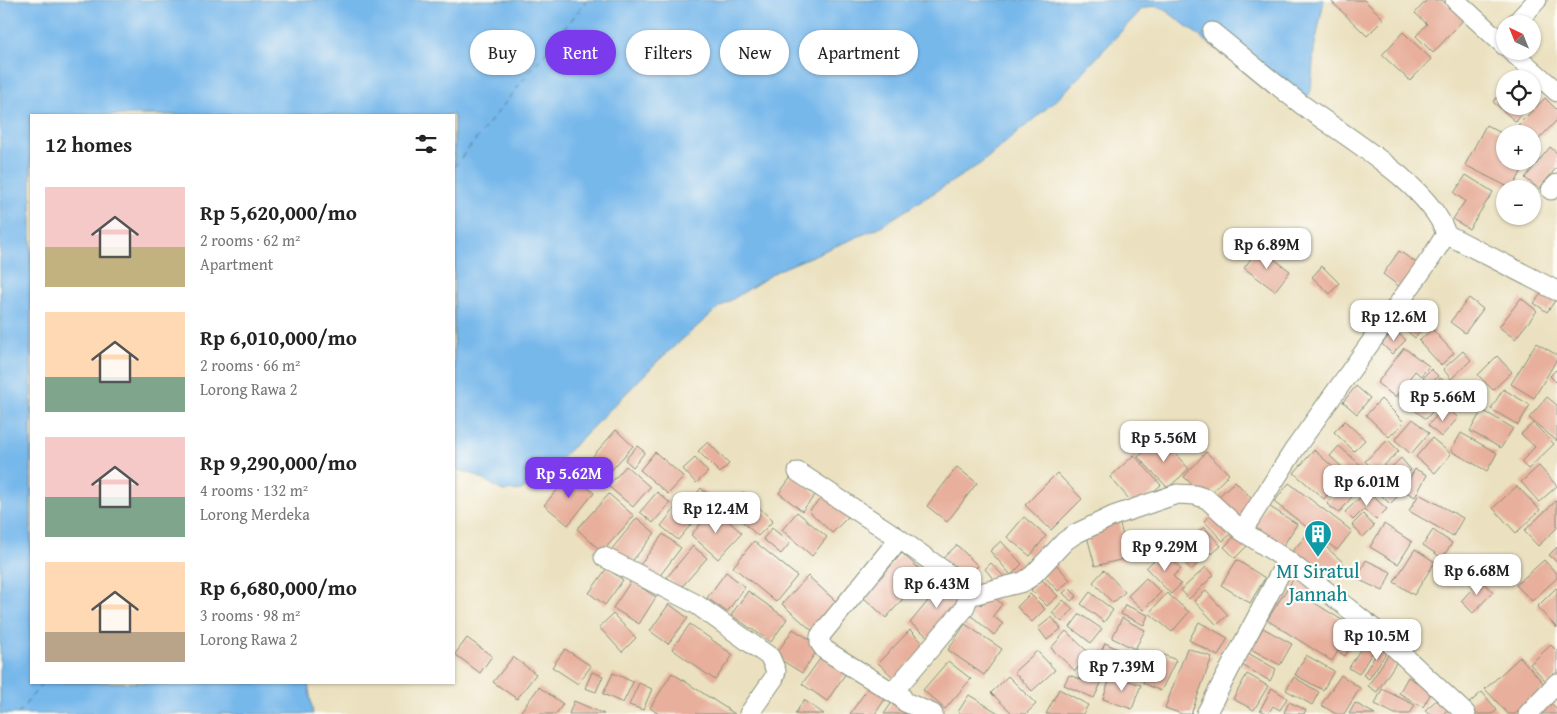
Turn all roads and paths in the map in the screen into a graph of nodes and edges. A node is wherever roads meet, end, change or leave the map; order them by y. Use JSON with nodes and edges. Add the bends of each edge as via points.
{"nodes":[{"id":1,"x":1456,"y":0,"type":"edge"},
{"id":2,"x":1537,"y":0,"type":"edge"},
{"id":3,"x":1523,"y":15,"type":"edge"},
{"id":4,"x":1212,"y":32,"type":"dead end"},
{"id":5,"x":1496,"y":35,"type":"edge"},
{"id":6,"x":1523,"y":60,"type":"edge"},
{"id":7,"x":1557,"y":92,"type":"edge"},
{"id":8,"x":1446,"y":234,"type":"junction"},
{"id":9,"x":1557,"y":290,"type":"edge"},
{"id":10,"x":798,"y":472,"type":"dead end"},
{"id":11,"x":1242,"y":531,"type":"junction"},
{"id":12,"x":899,"y":539,"type":"junction"},
{"id":13,"x":604,"y":557,"type":"dead end"},
{"id":14,"x":1286,"y":560,"type":"junction"},
{"id":15,"x":969,"y":596,"type":"junction"},
{"id":16,"x":1557,"y":683,"type":"edge"},
{"id":17,"x":900,"y":697,"type":"junction"},
{"id":18,"x":749,"y":714,"type":"edge"},
{"id":19,"x":934,"y":714,"type":"edge"},
{"id":20,"x":1206,"y":714,"type":"edge"},
{"id":21,"x":1466,"y":714,"type":"edge"},
{"id":22,"x":1528,"y":714,"type":"edge"}],
"edges":[{"from":1,"to":5,"type":"street"},
{"from":2,"to":3,"type":"street"},
{"from":4,"to":8,"type":"street","via":[[1412,187],[1436,213]]},
{"from":6,"to":7,"type":"street"},
{"from":8,"to":9,"type":"street"},
{"from":8,"to":11,"type":"street","via":[[1294,450]]},
{"from":10,"to":12,"type":"street"},
{"from":11,"to":14,"type":"street"},
{"from":11,"to":15,"type":"street","via":[[1207,499],[1177,494],[1113,516],[1075,534],[1023,582]]},
{"from":12,"to":15,"type":"street","via":[[960,582]]},
{"from":12,"to":17,"type":"street","via":[[820,636],[820,643],[825,650]]},
{"from":13,"to":18,"type":"street","via":[[696,604],[770,657],[776,671],[774,678]]},
{"from":14,"to":20,"type":"street"},
{"from":14,"to":21,"type":"street","via":[[1378,632]]},
{"from":15,"to":17,"type":"street","via":[[964,609],[899,685]]},
{"from":16,"to":22,"type":"street"},
{"from":17,"to":19,"type":"street"}]}
